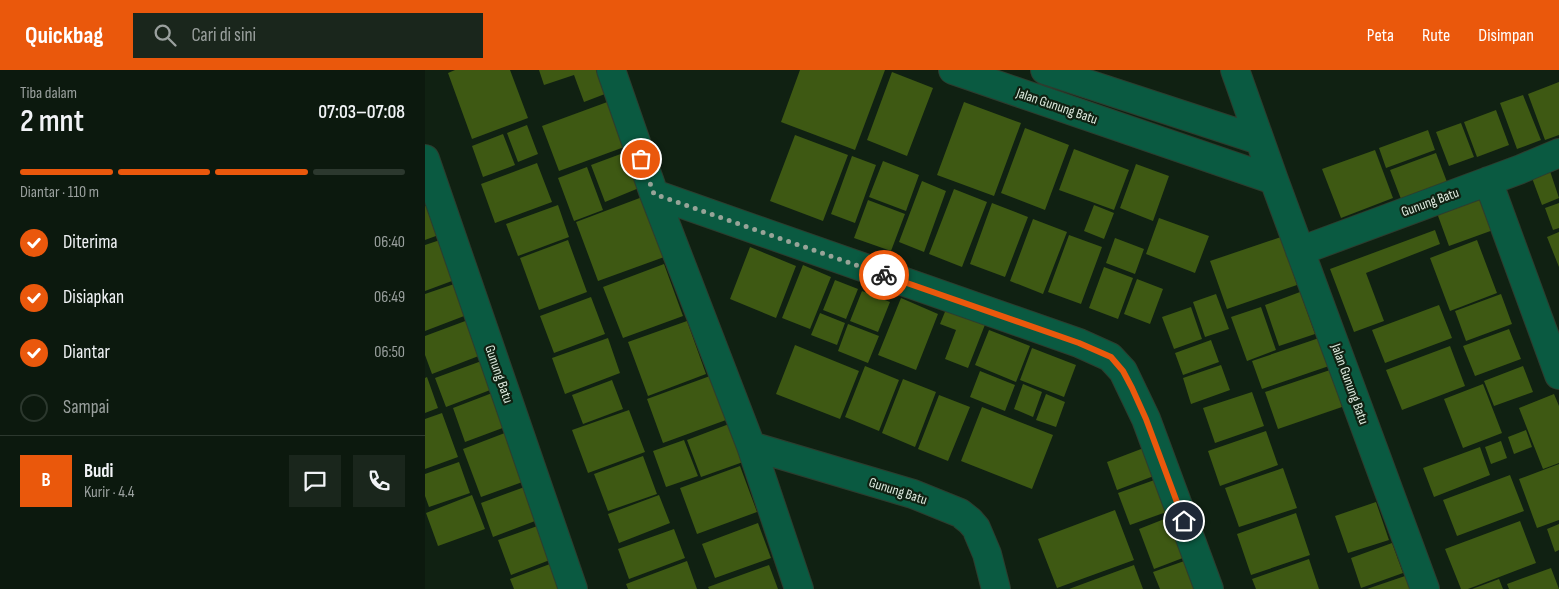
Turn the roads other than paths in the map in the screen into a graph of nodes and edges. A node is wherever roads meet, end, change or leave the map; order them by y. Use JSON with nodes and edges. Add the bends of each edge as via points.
{"nodes":[{"id":1,"x":611,"y":70,"type":"edge"},
{"id":2,"x":953,"y":70,"type":"edge"},
{"id":3,"x":1045,"y":70,"type":"edge"},
{"id":4,"x":1235,"y":70,"type":"edge"},
{"id":5,"x":1259,"y":140,"type":"junction"},
{"id":6,"x":1559,"y":152,"type":"edge"},
{"id":7,"x":425,"y":159,"type":"edge"},
{"id":8,"x":1274,"y":180,"type":"junction"},
{"id":9,"x":1488,"y":181,"type":"junction"},
{"id":10,"x":654,"y":194,"type":"junction"},
{"id":11,"x":1300,"y":250,"type":"junction"},
{"id":12,"x":1558,"y":370,"type":"edge"},
{"id":13,"x":751,"y":446,"type":"junction"},
{"id":14,"x":573,"y":589,"type":"edge"},
{"id":15,"x":799,"y":589,"type":"edge"},
{"id":16,"x":996,"y":589,"type":"edge"},
{"id":17,"x":1209,"y":589,"type":"edge"},
{"id":18,"x":1425,"y":589,"type":"edge"}],
"edges":[{"from":1,"to":10,"type":"street"},
{"from":2,"to":8,"type":"street","name":"Jalan Gunung Batu"},
{"from":3,"to":5,"type":"street"},
{"from":4,"to":5,"type":"street"},
{"from":5,"to":8,"type":"street","name":"Jalan Gunung Batu"},
{"from":6,"to":9,"type":"street","name":"Gunung Batu"},
{"from":7,"to":14,"type":"street","name":"Gunung Batu"},
{"from":8,"to":11,"type":"street","name":"Jalan Gunung Batu"},
{"from":9,"to":11,"type":"street","name":"Gunung Batu"},
{"from":9,"to":12,"type":"street"},
{"from":10,"to":13,"type":"street"},
{"from":10,"to":17,"type":"street","via":[[1111,357],[1123,371],[1146,419]]},
{"from":11,"to":18,"type":"street","name":"Jalan Gunung Batu"},
{"from":13,"to":15,"type":"street"},
{"from":13,"to":16,"type":"street","name":"Gunung Batu","via":[[913,494],[960,513],[976,528]]}]}
